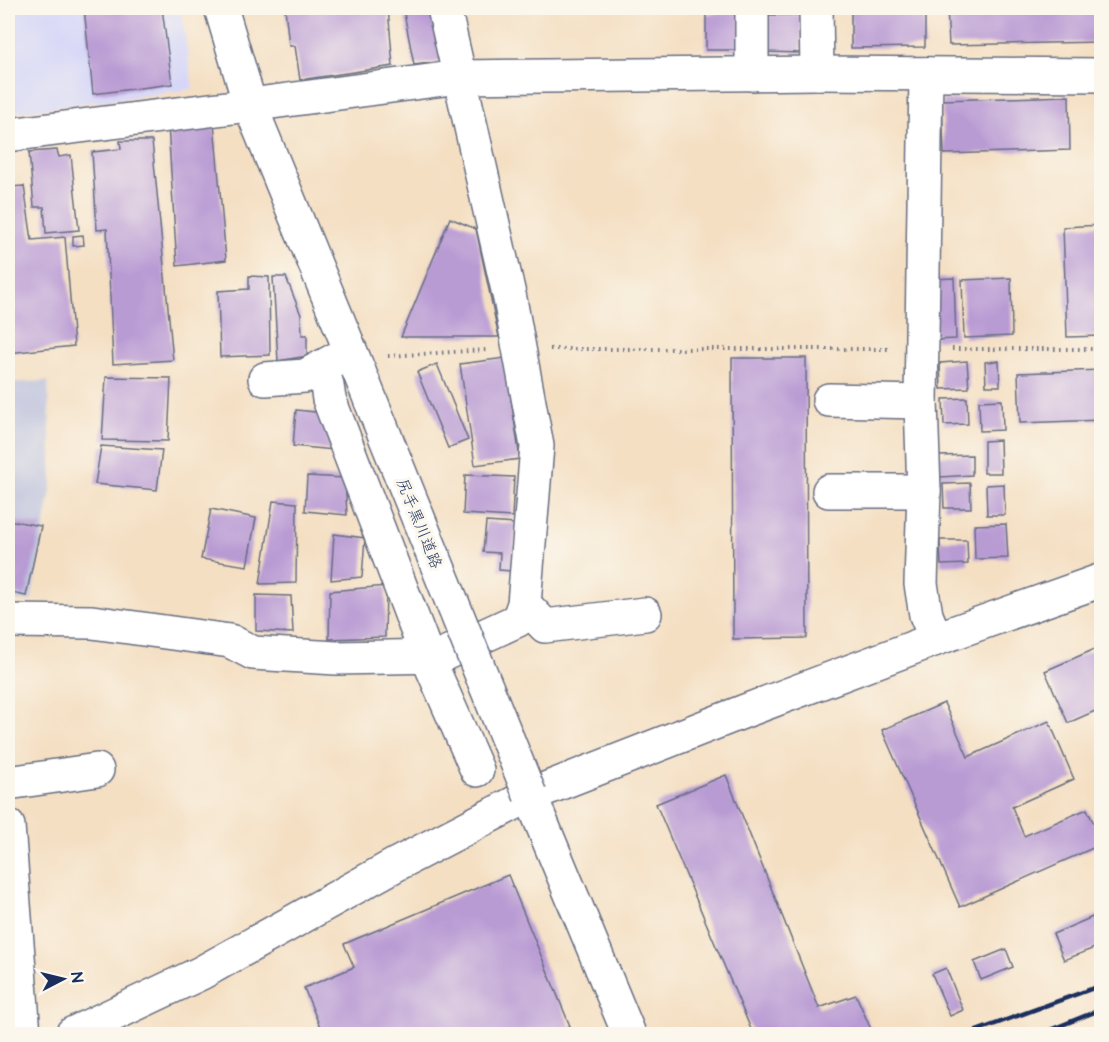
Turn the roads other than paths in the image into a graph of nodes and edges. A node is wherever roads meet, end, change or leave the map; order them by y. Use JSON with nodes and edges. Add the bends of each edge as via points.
{"nodes":[{"id":1,"x":221,"y":8,"type":"edge"},
{"id":2,"x":444,"y":8,"type":"edge"},
{"id":3,"x":752,"y":8,"type":"edge"},
{"id":4,"x":816,"y":8,"type":"edge"},
{"id":5,"x":817,"y":73,"type":"junction"},
{"id":6,"x":752,"y":74,"type":"junction"},
{"id":7,"x":926,"y":74,"type":"junction"},
{"id":8,"x":1101,"y":75,"type":"edge"},
{"id":9,"x":459,"y":77,"type":"junction"},
{"id":10,"x":250,"y":105,"type":"junction"},
{"id":11,"x":8,"y":135,"type":"edge"},
{"id":12,"x":345,"y":362,"type":"junction"},
{"id":13,"x":265,"y":379,"type":"dead end"},
{"id":14,"x":829,"y":400,"type":"dead end"},
{"id":15,"x":921,"y":402,"type":"junction"},
{"id":16,"x":829,"y":491,"type":"dead end"},
{"id":17,"x":924,"y":491,"type":"junction"},
{"id":18,"x":1101,"y":580,"type":"edge"},
{"id":19,"x":524,"y":604,"type":"junction"},
{"id":20,"x":645,"y":614,"type":"dead end"},
{"id":21,"x":8,"y":621,"type":"edge"},
{"id":22,"x":936,"y":639,"type":"junction"},
{"id":23,"x":427,"y":656,"type":"junction"},
{"id":24,"x":98,"y":770,"type":"dead end"},
{"id":25,"x":477,"y":770,"type":"dead end"},
{"id":26,"x":8,"y":783,"type":"edge"},
{"id":27,"x":530,"y":795,"type":"junction"},
{"id":28,"x":8,"y":826,"type":"edge"},
{"id":29,"x":24,"y":1035,"type":"edge"},
{"id":30,"x":72,"y":1035,"type":"edge"},
{"id":31,"x":629,"y":1035,"type":"edge"}],
"edges":[{"from":1,"to":10,"type":"street","name":"尻手黒川道路"},
{"from":2,"to":9,"type":"street"},
{"from":3,"to":6,"type":"street"},
{"from":4,"to":5,"type":"street"},
{"from":5,"to":6,"type":"street"},
{"from":5,"to":7,"type":"street"},
{"from":6,"to":9,"type":"street"},
{"from":7,"to":8,"type":"street"},
{"from":7,"to":15,"type":"street"},
{"from":9,"to":10,"type":"street"},
{"from":9,"to":19,"type":"street","via":[[510,299],[537,446]]},
{"from":10,"to":11,"type":"street"},
{"from":10,"to":12,"type":"street","name":"尻手黒川道路"},
{"from":12,"to":13,"type":"street","via":[[305,376]]},
{"from":12,"to":23,"type":"street","via":[[329,399]]},
{"from":12,"to":27,"type":"street","name":"尻手黒川道路","bridge":true},
{"from":14,"to":15,"type":"street"},
{"from":15,"to":17,"type":"street"},
{"from":16,"to":17,"type":"street"},
{"from":17,"to":22,"type":"street","via":[[921,584],[926,615]]},
{"from":18,"to":22,"type":"street"},
{"from":19,"to":20,"type":"street","via":[[545,626]]},
{"from":19,"to":23,"type":"street","via":[[518,620],[440,656]]},
{"from":21,"to":23,"type":"street","via":[[92,622],[230,641],[253,653],[336,658]]},
{"from":22,"to":27,"type":"street"},
{"from":23,"to":25,"type":"street"},
{"from":24,"to":26,"type":"street"},
{"from":27,"to":30,"type":"street","via":[[201,973]]},
{"from":27,"to":31,"type":"street","name":"尻手黒川道路"},
{"from":28,"to":29,"type":"street"}]}
